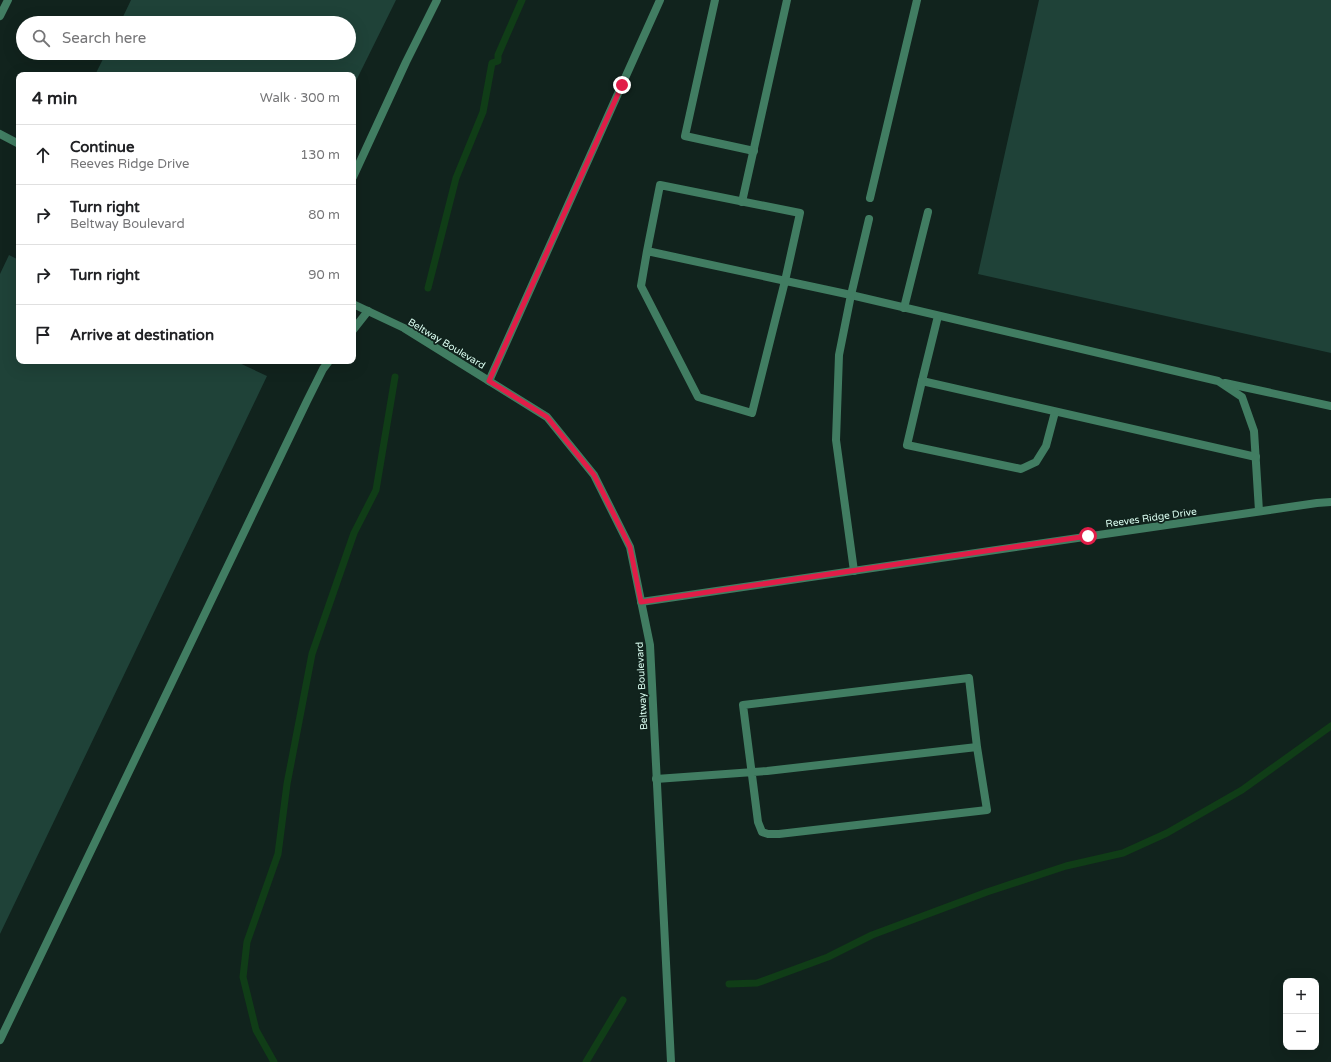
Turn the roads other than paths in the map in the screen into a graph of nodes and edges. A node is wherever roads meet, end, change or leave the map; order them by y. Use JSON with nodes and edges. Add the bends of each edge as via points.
{"nodes":[{"id":1,"x":8,"y":0,"type":"edge"},
{"id":2,"x":437,"y":0,"type":"edge"},
{"id":3,"x":660,"y":0,"type":"edge"},
{"id":4,"x":715,"y":0,"type":"edge"},
{"id":5,"x":787,"y":0,"type":"edge"},
{"id":6,"x":917,"y":0,"type":"edge"},
{"id":7,"x":0,"y":16,"type":"edge"},
{"id":8,"x":0,"y":134,"type":"edge"},
{"id":9,"x":16,"y":142,"type":"edge"},
{"id":10,"x":754,"y":151,"type":"junction"},
{"id":11,"x":356,"y":171,"type":"edge"},
{"id":12,"x":870,"y":198,"type":"dead end"},
{"id":13,"x":742,"y":202,"type":"junction"},
{"id":14,"x":928,"y":212,"type":"dead end"},
{"id":15,"x":869,"y":219,"type":"dead end"},
{"id":16,"x":646,"y":251,"type":"junction"},
{"id":17,"x":785,"y":281,"type":"junction"},
{"id":18,"x":851,"y":295,"type":"junction"},
{"id":19,"x":356,"y":305,"type":"edge"},
{"id":20,"x":904,"y":308,"type":"junction"},
{"id":21,"x":368,"y":311,"type":"junction"},
{"id":22,"x":938,"y":316,"type":"junction"},
{"id":23,"x":356,"y":326,"type":"edge"},
{"id":24,"x":327,"y":364,"type":"edge"},
{"id":25,"x":489,"y":381,"type":"junction"},
{"id":26,"x":922,"y":381,"type":"junction"},
{"id":27,"x":1218,"y":381,"type":"junction"},
{"id":28,"x":1331,"y":406,"type":"edge"},
{"id":29,"x":1055,"y":412,"type":"junction"},
{"id":30,"x":1256,"y":457,"type":"junction"},
{"id":31,"x":1331,"y":502,"type":"edge"},
{"id":32,"x":1260,"y":511,"type":"junction"},
{"id":33,"x":854,"y":571,"type":"junction"},
{"id":34,"x":641,"y":602,"type":"junction"},
{"id":35,"x":978,"y":747,"type":"junction"},
{"id":36,"x":751,"y":773,"type":"junction"},
{"id":37,"x":656,"y":779,"type":"junction"},
{"id":38,"x":0,"y":1040,"type":"edge"},
{"id":39,"x":671,"y":1062,"type":"edge"}],
"edges":[{"from":1,"to":7,"type":"street"},
{"from":2,"to":11,"type":"street"},
{"from":3,"to":25,"type":"street"},
{"from":4,"to":10,"type":"street","via":[[685,136]]},
{"from":5,"to":10,"type":"street"},
{"from":6,"to":12,"type":"street"},
{"from":8,"to":9,"type":"street"},
{"from":10,"to":13,"type":"street"},
{"from":13,"to":16,"type":"street","via":[[660,185]]},
{"from":13,"to":17,"type":"street","via":[[800,213]]},
{"from":14,"to":20,"type":"street"},
{"from":15,"to":18,"type":"street"},
{"from":16,"to":17,"type":"street"},
{"from":16,"to":17,"type":"street","via":[[641,286],[698,397],[752,413]]},
{"from":17,"to":18,"type":"street"},
{"from":18,"to":20,"type":"street"},
{"from":18,"to":33,"type":"street","via":[[839,355],[836,440]]},
{"from":19,"to":21,"type":"street","name":"Beltway Boulevard"},
{"from":20,"to":22,"type":"street"},
{"from":21,"to":23,"type":"street"},
{"from":21,"to":25,"type":"street","name":"Beltway Boulevard","via":[[404,328]]},
{"from":22,"to":26,"type":"street"},
{"from":22,"to":27,"type":"street"},
{"from":24,"to":38,"type":"street"},
{"from":25,"to":34,"type":"street","name":"Beltway Boulevard","via":[[547,417],[594,475],[630,547]]},
{"from":26,"to":29,"type":"street"},
{"from":26,"to":29,"type":"street","via":[[907,445],[1021,469],[1036,462],[1046,446]]},
{"from":27,"to":28,"type":"street"},
{"from":27,"to":30,"type":"street","via":[[1242,396],[1254,431]]},
{"from":29,"to":30,"type":"street"},
{"from":30,"to":32,"type":"street"},
{"from":31,"to":32,"type":"street","name":"Reeves Ridge Drive"},
{"from":32,"to":33,"type":"street","name":"Reeves Ridge Drive"},
{"from":33,"to":34,"type":"street","name":"Reeves Ridge Drive"},
{"from":34,"to":37,"type":"street","name":"Beltway Boulevard","via":[[650,645]]},
{"from":35,"to":36,"type":"street"},
{"from":35,"to":36,"type":"street","via":[[987,810],[779,834],[762,832],[758,822]]},
{"from":35,"to":36,"type":"street","via":[[969,678],[743,705]]},
{"from":36,"to":37,"type":"street"},
{"from":37,"to":39,"type":"street","name":"Beltway Boulevard"}]}
